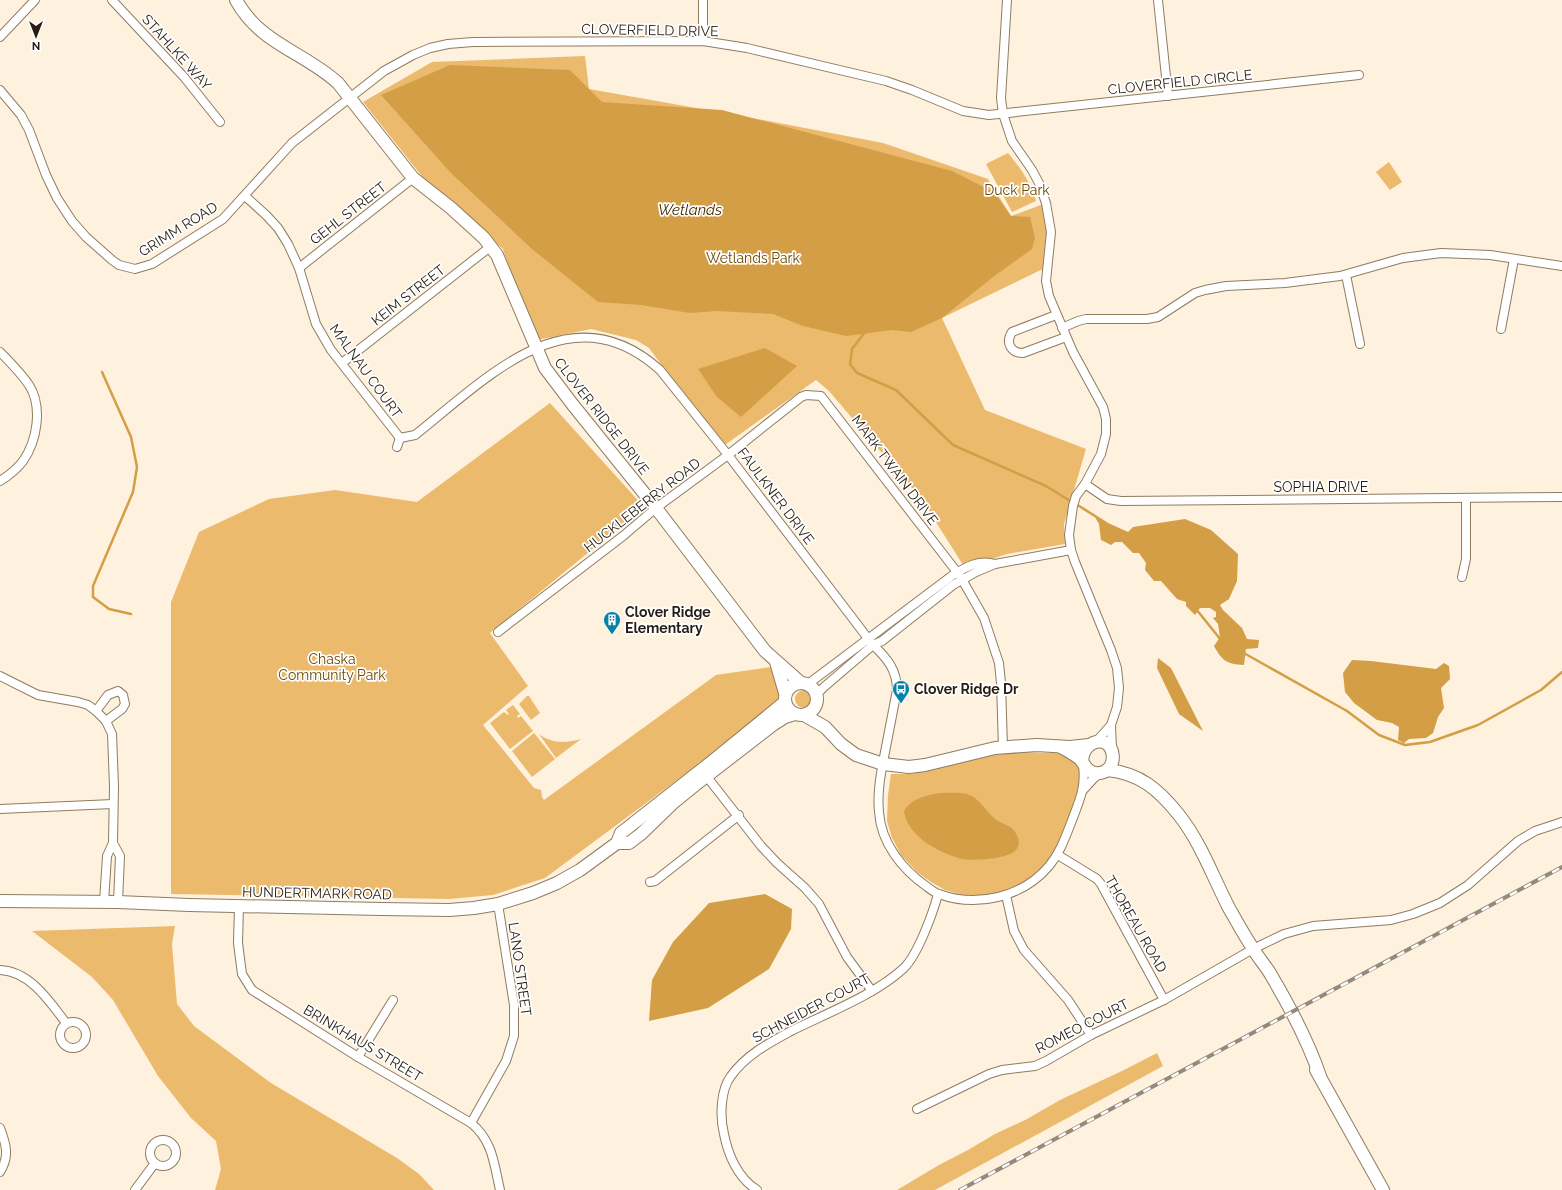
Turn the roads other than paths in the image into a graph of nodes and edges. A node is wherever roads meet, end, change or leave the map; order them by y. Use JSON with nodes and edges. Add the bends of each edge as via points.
{"nodes":[{"id":1,"x":35,"y":0,"type":"edge"},
{"id":2,"x":112,"y":0,"type":"edge"},
{"id":3,"x":236,"y":0,"type":"edge"},
{"id":4,"x":703,"y":0,"type":"edge"},
{"id":5,"x":1007,"y":0,"type":"edge"},
{"id":6,"x":1158,"y":0,"type":"edge"},
{"id":7,"x":0,"y":37,"type":"edge"},
{"id":8,"x":703,"y":41,"type":"junction"},
{"id":9,"x":1359,"y":75,"type":"dead end"},
{"id":10,"x":0,"y":90,"type":"edge"},
{"id":11,"x":1168,"y":96,"type":"junction"},
{"id":12,"x":350,"y":98,"type":"junction"},
{"id":13,"x":1003,"y":114,"type":"junction"},
{"id":14,"x":220,"y":122,"type":"dead end"},
{"id":15,"x":412,"y":178,"type":"junction"},
{"id":16,"x":245,"y":196,"type":"junction"},
{"id":17,"x":490,"y":247,"type":"junction"},
{"id":18,"x":1514,"y":259,"type":"junction"},
{"id":19,"x":1562,"y":266,"type":"edge"},
{"id":20,"x":299,"y":268,"type":"junction"},
{"id":21,"x":1346,"y":275,"type":"junction"},
{"id":22,"x":1056,"y":315,"type":"junction"},
{"id":23,"x":1062,"y":328,"type":"junction"},
{"id":24,"x":1501,"y":329,"type":"dead end"},
{"id":25,"x":1066,"y":337,"type":"junction"},
{"id":26,"x":1360,"y":344,"type":"dead end"},
{"id":27,"x":536,"y":348,"type":"junction"},
{"id":28,"x":0,"y":352,"type":"edge"},
{"id":29,"x":342,"y":363,"type":"junction"},
{"id":30,"x":801,"y":397,"type":"joint"},
{"id":31,"x":400,"y":438,"type":"junction"},
{"id":32,"x":397,"y":447,"type":"dead end"},
{"id":33,"x":728,"y":455,"type":"junction"},
{"id":34,"x":0,"y":481,"type":"edge"},
{"id":35,"x":1085,"y":484,"type":"junction"},
{"id":36,"x":1562,"y":497,"type":"edge"},
{"id":37,"x":1466,"y":499,"type":"junction"},
{"id":38,"x":656,"y":508,"type":"junction"},
{"id":39,"x":1071,"y":550,"type":"junction"},
{"id":40,"x":959,"y":576,"type":"junction"},
{"id":41,"x":1462,"y":577,"type":"dead end"},
{"id":42,"x":498,"y":632,"type":"dead end"},
{"id":43,"x":871,"y":642,"type":"junction"},
{"id":44,"x":775,"y":661,"type":"junction"},
{"id":45,"x":0,"y":676,"type":"edge"},
{"id":46,"x":805,"y":684,"type":"junction"},
{"id":47,"x":785,"y":697,"type":"junction"},
{"id":48,"x":817,"y":698,"type":"junction"},
{"id":49,"x":96,"y":711,"type":"junction"},
{"id":50,"x":800,"y":714,"type":"junction"},
{"id":51,"x":106,"y":720,"type":"junction"},
{"id":52,"x":1111,"y":725,"type":"junction"},
{"id":53,"x":825,"y":727,"type":"junction"},
{"id":54,"x":1092,"y":744,"type":"junction"},
{"id":55,"x":1060,"y":747,"type":"junction"},
{"id":56,"x":1003,"y":748,"type":"junction"},
{"id":57,"x":1113,"y":754,"type":"junction"},
{"id":58,"x":1082,"y":763,"type":"junction"},
{"id":59,"x":883,"y":764,"type":"junction"},
{"id":60,"x":1104,"y":771,"type":"junction"},
{"id":61,"x":704,"y":773,"type":"junction"},
{"id":62,"x":1131,"y":774,"type":"junction"},
{"id":63,"x":1083,"y":790,"type":"junction"},
{"id":64,"x":113,"y":804,"type":"junction"},
{"id":65,"x":0,"y":809,"type":"edge"},
{"id":66,"x":739,"y":815,"type":"junction"},
{"id":67,"x":1562,"y":822,"type":"edge"},
{"id":68,"x":113,"y":843,"type":"junction"},
{"id":69,"x":1058,"y":854,"type":"junction"},
{"id":70,"x":650,"y":882,"type":"dead end"},
{"id":71,"x":938,"y":894,"type":"junction"},
{"id":72,"x":1006,"y":895,"type":"junction"},
{"id":73,"x":0,"y":901,"type":"edge"},
{"id":74,"x":104,"y":902,"type":"junction"},
{"id":75,"x":118,"y":902,"type":"junction"},
{"id":76,"x":498,"y":904,"type":"junction"},
{"id":77,"x":240,"y":906,"type":"junction"},
{"id":78,"x":1253,"y":949,"type":"junction"},
{"id":79,"x":0,"y":970,"type":"edge"},
{"id":80,"x":872,"y":991,"type":"junction"},
{"id":81,"x":393,"y":1000,"type":"dead end"},
{"id":82,"x":1164,"y":1000,"type":"junction"},
{"id":83,"x":66,"y":1023,"type":"dead end"},
{"id":84,"x":1091,"y":1035,"type":"junction"},
{"id":85,"x":358,"y":1057,"type":"junction"},
{"id":86,"x":917,"y":1109,"type":"dead end"},
{"id":87,"x":471,"y":1123,"type":"junction"},
{"id":88,"x":0,"y":1128,"type":"edge"},
{"id":89,"x":155,"y":1164,"type":"dead end"},
{"id":90,"x":0,"y":1172,"type":"edge"},
{"id":91,"x":135,"y":1190,"type":"edge"},
{"id":92,"x":500,"y":1190,"type":"edge"},
{"id":93,"x":757,"y":1190,"type":"edge"},
{"id":94,"x":1383,"y":1190,"type":"edge"}],
"edges":[{"from":1,"to":7,"type":"street"},
{"from":2,"to":14,"type":"street","name":"STAHLKE WAY","via":[[184,77]]},
{"from":3,"to":12,"type":"street","name":"CLOVER RIDGE DRIVE","via":[[245,14],[269,38],[324,71]]},
{"from":4,"to":8,"type":"street"},
{"from":5,"to":13,"type":"street","via":[[1001,98]]},
{"from":6,"to":11,"type":"street"},
{"from":8,"to":12,"type":"street","name":"CLOVERFIELD DRIVE","via":[[448,44],[430,48],[398,62]]},
{"from":8,"to":13,"type":"street","name":"CLOVERFIELD DRIVE","via":[[747,48],[886,81],[963,111],[989,115]]},
{"from":9,"to":11,"type":"street","name":"CLOVERFIELD CIRCLE"},
{"from":10,"to":16,"type":"street","name":"GRIMM ROAD","via":[[21,115],[29,130],[46,175],[64,211],[86,237],[119,265],[135,269],[152,264],[223,219]]},
{"from":11,"to":13,"type":"street","name":"CLOVERFIELD CIRCLE"},
{"from":12,"to":15,"type":"street","name":"CLOVER RIDGE DRIVE"},
{"from":12,"to":16,"type":"street","name":"GRIMM ROAD","via":[[292,143]]},
{"from":13,"to":22,"type":"street","via":[[1012,141],[1036,176],[1046,203],[1050,232],[1046,281]]},
{"from":15,"to":17,"type":"street","name":"CLOVER RIDGE DRIVE","via":[[451,208],[484,238]]},
{"from":15,"to":20,"type":"street","name":"GEHL STREET"},
{"from":16,"to":20,"type":"street","name":"MALNAU COURT","via":[[278,228]]},
{"from":17,"to":27,"type":"street","name":"CLOVER RIDGE DRIVE","via":[[497,255]]},
{"from":17,"to":29,"type":"street","name":"KEIM STREET"},
{"from":18,"to":19,"type":"street"},
{"from":18,"to":21,"type":"street","via":[[1490,255],[1441,253],[1403,258]]},
{"from":18,"to":24,"type":"street"},
{"from":20,"to":29,"type":"street","name":"MALNAU COURT","via":[[316,324]]},
{"from":21,"to":23,"type":"street","via":[[1226,286],[1189,296],[1158,316],[1147,319],[1086,319]]},
{"from":21,"to":26,"type":"street"},
{"from":22,"to":23,"type":"street"},
{"from":22,"to":25,"type":"street","via":[[1012,332],[1008,337],[1009,344],[1012,350],[1024,354]]},
{"from":23,"to":25,"type":"street"},
{"from":25,"to":35,"type":"street","via":[[1103,407],[1106,419],[1106,434],[1101,454]]},
{"from":27,"to":31,"type":"street","name":"FAULKNER DRIVE","via":[[505,364],[415,435]]},
{"from":27,"to":33,"type":"street","name":"FAULKNER DRIVE","via":[[555,341],[586,337],[603,339],[632,349],[660,370]]},
{"from":27,"to":38,"type":"street","name":"CLOVER RIDGE DRIVE","via":[[545,368],[572,405]]},
{"from":28,"to":34,"type":"street","via":[[29,385],[37,415],[29,451],[22,462]]},
{"from":29,"to":31,"type":"street","name":"MALNAU COURT"},
{"from":30,"to":33,"type":"street","name":"HUCKLEBERRY ROAD"},
{"from":30,"to":40,"type":"street","name":"MARK TWAIN DRIVE","via":[[821,396]]},
{"from":31,"to":32,"type":"street"},
{"from":33,"to":38,"type":"street","name":"HUCKLEBERRY ROAD"},
{"from":33,"to":43,"type":"street","name":"FAULKNER DRIVE"},
{"from":35,"to":37,"type":"street","name":"SOPHIA DRIVE","via":[[1107,499],[1120,501]]},
{"from":35,"to":39,"type":"street","via":[[1076,496],[1073,506],[1069,528]]},
{"from":36,"to":37,"type":"street","name":"SOPHIA DRIVE"},
{"from":37,"to":41,"type":"street","via":[[1466,559]]},
{"from":38,"to":42,"type":"street","name":"HUCKLEBERRY ROAD"},
{"from":38,"to":44,"type":"street","name":"CLOVER RIDGE DRIVE"},
{"from":39,"to":40,"type":"street","via":[[995,564]]},
{"from":39,"to":52,"type":"street","via":[[1116,668],[1117,707]]},
{"from":40,"to":43,"type":"street","via":[[882,641]]},
{"from":40,"to":56,"type":"street","name":"MARK TWAIN DRIVE","via":[[984,618],[999,663]]},
{"from":43,"to":46,"type":"street"},
{"from":43,"to":48,"type":"street","via":[[824,687]]},
{"from":43,"to":59,"type":"street","name":"FAULKNER DRIVE","via":[[893,668],[897,682]]},
{"from":44,"to":46,"type":"street","name":"CLOVER RIDGE DRIVE"},
{"from":44,"to":47,"type":"street","name":"CLOVER RIDGE DRIVE"},
{"from":45,"to":49,"type":"street","via":[[38,695],[78,702]]},
{"from":46,"to":47,"type":"street","via":[[792,686]]},
{"from":46,"to":48,"type":"street","via":[[815,691]]},
{"from":47,"to":50,"type":"street","via":[[788,709]]},
{"from":47,"to":61,"type":"street"},
{"from":48,"to":50,"type":"street","via":[[812,710]]},
{"from":48,"to":53,"type":"street"},
{"from":49,"to":51,"type":"street"},
{"from":49,"to":51,"type":"street","via":[[108,695],[118,691],[123,695],[125,704],[122,710]]},
{"from":50,"to":53,"type":"street"},
{"from":50,"to":61,"type":"street","via":[[785,717]]},
{"from":51,"to":64,"type":"street","via":[[112,734]]},
{"from":52,"to":54,"type":"street"},
{"from":52,"to":57,"type":"street"},
{"from":53,"to":59,"type":"street","via":[[856,755]]},
{"from":54,"to":55,"type":"street"},
{"from":54,"to":57,"type":"street","via":[[1099,741],[1104,743]]},
{"from":54,"to":58,"type":"street","via":[[1084,750]]},
{"from":55,"to":56,"type":"street","via":[[1037,745]]},
{"from":55,"to":58,"type":"street"},
{"from":56,"to":59,"type":"street","via":[[925,765],[909,767]]},
{"from":57,"to":60,"type":"street","via":[[1112,762]]},
{"from":57,"to":62,"type":"street"},
{"from":58,"to":60,"type":"street","via":[[1095,773]]},
{"from":58,"to":63,"type":"street"},
{"from":59,"to":71,"type":"street","name":"FAULKNER DRIVE","via":[[878,790],[883,832],[902,866]]},
{"from":60,"to":62,"type":"street"},
{"from":60,"to":63,"type":"street"},
{"from":61,"to":66,"type":"street"},
{"from":61,"to":76,"type":"street","name":"HUNDERTMARK ROAD","via":[[621,833],[617,843],[580,870],[533,893]]},
{"from":62,"to":78,"type":"street","via":[[1154,789],[1179,816],[1204,855]]},
{"from":63,"to":69,"type":"street"},
{"from":64,"to":65,"type":"street"},
{"from":64,"to":68,"type":"street"},
{"from":66,"to":70,"type":"street","via":[[655,881]]},
{"from":66,"to":80,"type":"street","via":[[766,851],[819,904],[847,957]]},
{"from":67,"to":78,"type":"street","name":"ROMEO COURT","via":[[1535,831],[1518,841],[1468,885],[1440,903],[1391,920],[1313,926],[1284,934]]},
{"from":68,"to":74,"type":"street","via":[[106,856]]},
{"from":68,"to":75,"type":"street","via":[[120,856]]},
{"from":69,"to":72,"type":"street","via":[[1036,878]]},
{"from":69,"to":82,"type":"street","name":"THOREAU ROAD","via":[[1101,884]]},
{"from":71,"to":72,"type":"street","via":[[971,901]]},
{"from":71,"to":80,"type":"street","name":"SCHNEIDER COURT","via":[[913,957],[905,967]]},
{"from":72,"to":84,"type":"street","via":[[1014,931],[1024,950],[1068,1000]]},
{"from":73,"to":74,"type":"street","name":"HUNDERTMARK ROAD"},
{"from":74,"to":75,"type":"street","name":"HUNDERTMARK ROAD"},
{"from":75,"to":77,"type":"street","name":"HUNDERTMARK ROAD"},
{"from":76,"to":77,"type":"street","name":"HUNDERTMARK ROAD","via":[[449,910]]},
{"from":76,"to":87,"type":"street","name":"LANO STREET","via":[[514,1005],[514,1036],[506,1061]]},
{"from":77,"to":85,"type":"street","name":"BRINKHAUS STREET","via":[[238,943],[242,974],[252,990]]},
{"from":78,"to":82,"type":"street","name":"ROMEO COURT"},
{"from":78,"to":94,"type":"street","via":[[1271,975],[1295,1019],[1312,1051],[1320,1076]]},
{"from":79,"to":83,"type":"street","via":[[19,974],[42,992]]},
{"from":80,"to":93,"type":"street","name":"SCHNEIDER COURT","via":[[771,1042],[747,1058],[730,1077],[721,1110],[727,1148],[732,1161],[748,1184]]},
{"from":81,"to":85,"type":"street"},
{"from":82,"to":84,"type":"street","name":"ROMEO COURT"},
{"from":84,"to":86,"type":"street","name":"ROMEO COURT","via":[[1034,1066],[989,1074]]},
{"from":85,"to":87,"type":"street","name":"BRINKHAUS STREET"},
{"from":87,"to":92,"type":"street","name":"BRINKHAUS STREET","via":[[487,1140]]},
{"from":88,"to":90,"type":"street","via":[[6,1144],[6,1162]]},
{"from":89,"to":91,"type":"street"}]}
